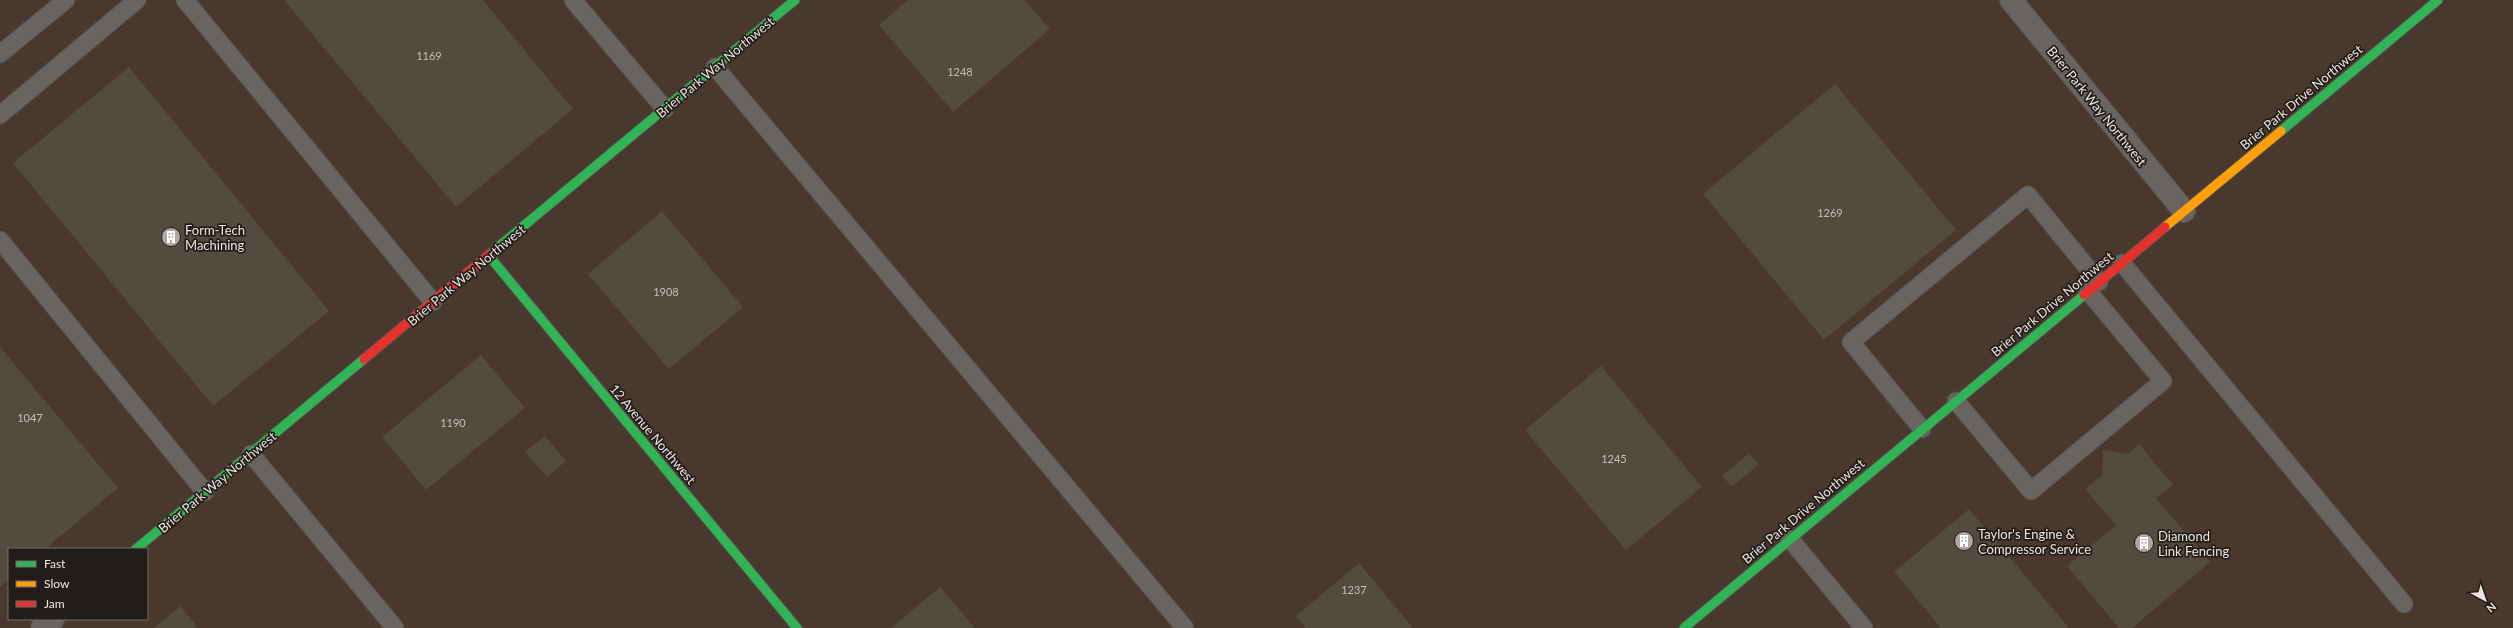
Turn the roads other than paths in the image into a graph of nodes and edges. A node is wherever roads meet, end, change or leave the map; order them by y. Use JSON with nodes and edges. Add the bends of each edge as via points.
{"nodes":[{"id":1,"x":66,"y":0,"type":"edge"},
{"id":2,"x":137,"y":0,"type":"edge"},
{"id":3,"x":185,"y":0,"type":"edge"},
{"id":4,"x":573,"y":0,"type":"edge"},
{"id":5,"x":795,"y":0,"type":"edge"},
{"id":6,"x":2010,"y":0,"type":"edge"},
{"id":7,"x":2438,"y":0,"type":"edge"},
{"id":8,"x":0,"y":54,"type":"edge"},
{"id":9,"x":715,"y":67,"type":"junction"},
{"id":10,"x":665,"y":109,"type":"junction"},
{"id":11,"x":0,"y":115,"type":"edge"},
{"id":12,"x":2184,"y":211,"type":"junction"},
{"id":13,"x":0,"y":240,"type":"edge"},
{"id":14,"x":489,"y":256,"type":"junction"},
{"id":15,"x":2122,"y":263,"type":"junction"},
{"id":16,"x":2094,"y":286,"type":"junction"},
{"id":17,"x":433,"y":302,"type":"junction"},
{"id":18,"x":1956,"y":401,"type":"junction"},
{"id":19,"x":1922,"y":429,"type":"junction"},
{"id":20,"x":251,"y":454,"type":"junction"},
{"id":21,"x":205,"y":492,"type":"junction"},
{"id":22,"x":1790,"y":539,"type":"junction"},
{"id":23,"x":137,"y":548,"type":"edge"},
{"id":24,"x":2404,"y":604,"type":"dead end"},
{"id":25,"x":51,"y":620,"type":"edge"},
{"id":26,"x":42,"y":628,"type":"edge"},
{"id":27,"x":395,"y":628,"type":"edge"},
{"id":28,"x":797,"y":628,"type":"edge"},
{"id":29,"x":1185,"y":628,"type":"edge"},
{"id":30,"x":1684,"y":628,"type":"edge"},
{"id":31,"x":1864,"y":628,"type":"edge"}],
"edges":[{"from":1,"to":8,"type":"lane"},
{"from":2,"to":11,"type":"lane"},
{"from":3,"to":17,"type":"lane"},
{"from":4,"to":10,"type":"lane"},
{"from":5,"to":9,"type":"street","name":"Brier Park Way Northwest"},
{"from":6,"to":12,"type":"street","name":"Brier Park Way Northwest"},
{"from":7,"to":12,"type":"street","name":"Brier Park Drive Northwest"},
{"from":9,"to":10,"type":"street","name":"Brier Park Way Northwest"},
{"from":9,"to":29,"type":"lane"},
{"from":10,"to":14,"type":"street","name":"Brier Park Way Northwest"},
{"from":12,"to":15,"type":"street","name":"Brier Park Drive Northwest"},
{"from":13,"to":21,"type":"lane"},
{"from":14,"to":17,"type":"street","name":"Brier Park Way Northwest"},
{"from":14,"to":28,"type":"street","name":"12 Avenue Northwest"},
{"from":15,"to":16,"type":"street","name":"Brier Park Drive Northwest"},
{"from":15,"to":24,"type":"lane"},
{"from":16,"to":18,"type":"street","name":"Brier Park Drive Northwest"},
{"from":16,"to":18,"type":"lane","via":[[2163,381],[2031,491]]},
{"from":16,"to":19,"type":"lane","via":[[2028,195],[2009,210],[1851,342]]},
{"from":17,"to":20,"type":"street","name":"Brier Park Way Northwest"},
{"from":18,"to":19,"type":"street","name":"Brier Park Drive Northwest"},
{"from":19,"to":22,"type":"street","name":"Brier Park Drive Northwest"},
{"from":20,"to":21,"type":"street","name":"Brier Park Way Northwest"},
{"from":20,"to":27,"type":"lane"},
{"from":21,"to":23,"type":"street","name":"Brier Park Way Northwest"},
{"from":22,"to":30,"type":"street","name":"Brier Park Drive Northwest"},
{"from":22,"to":31,"type":"lane"},
{"from":25,"to":26,"type":"street"}]}
